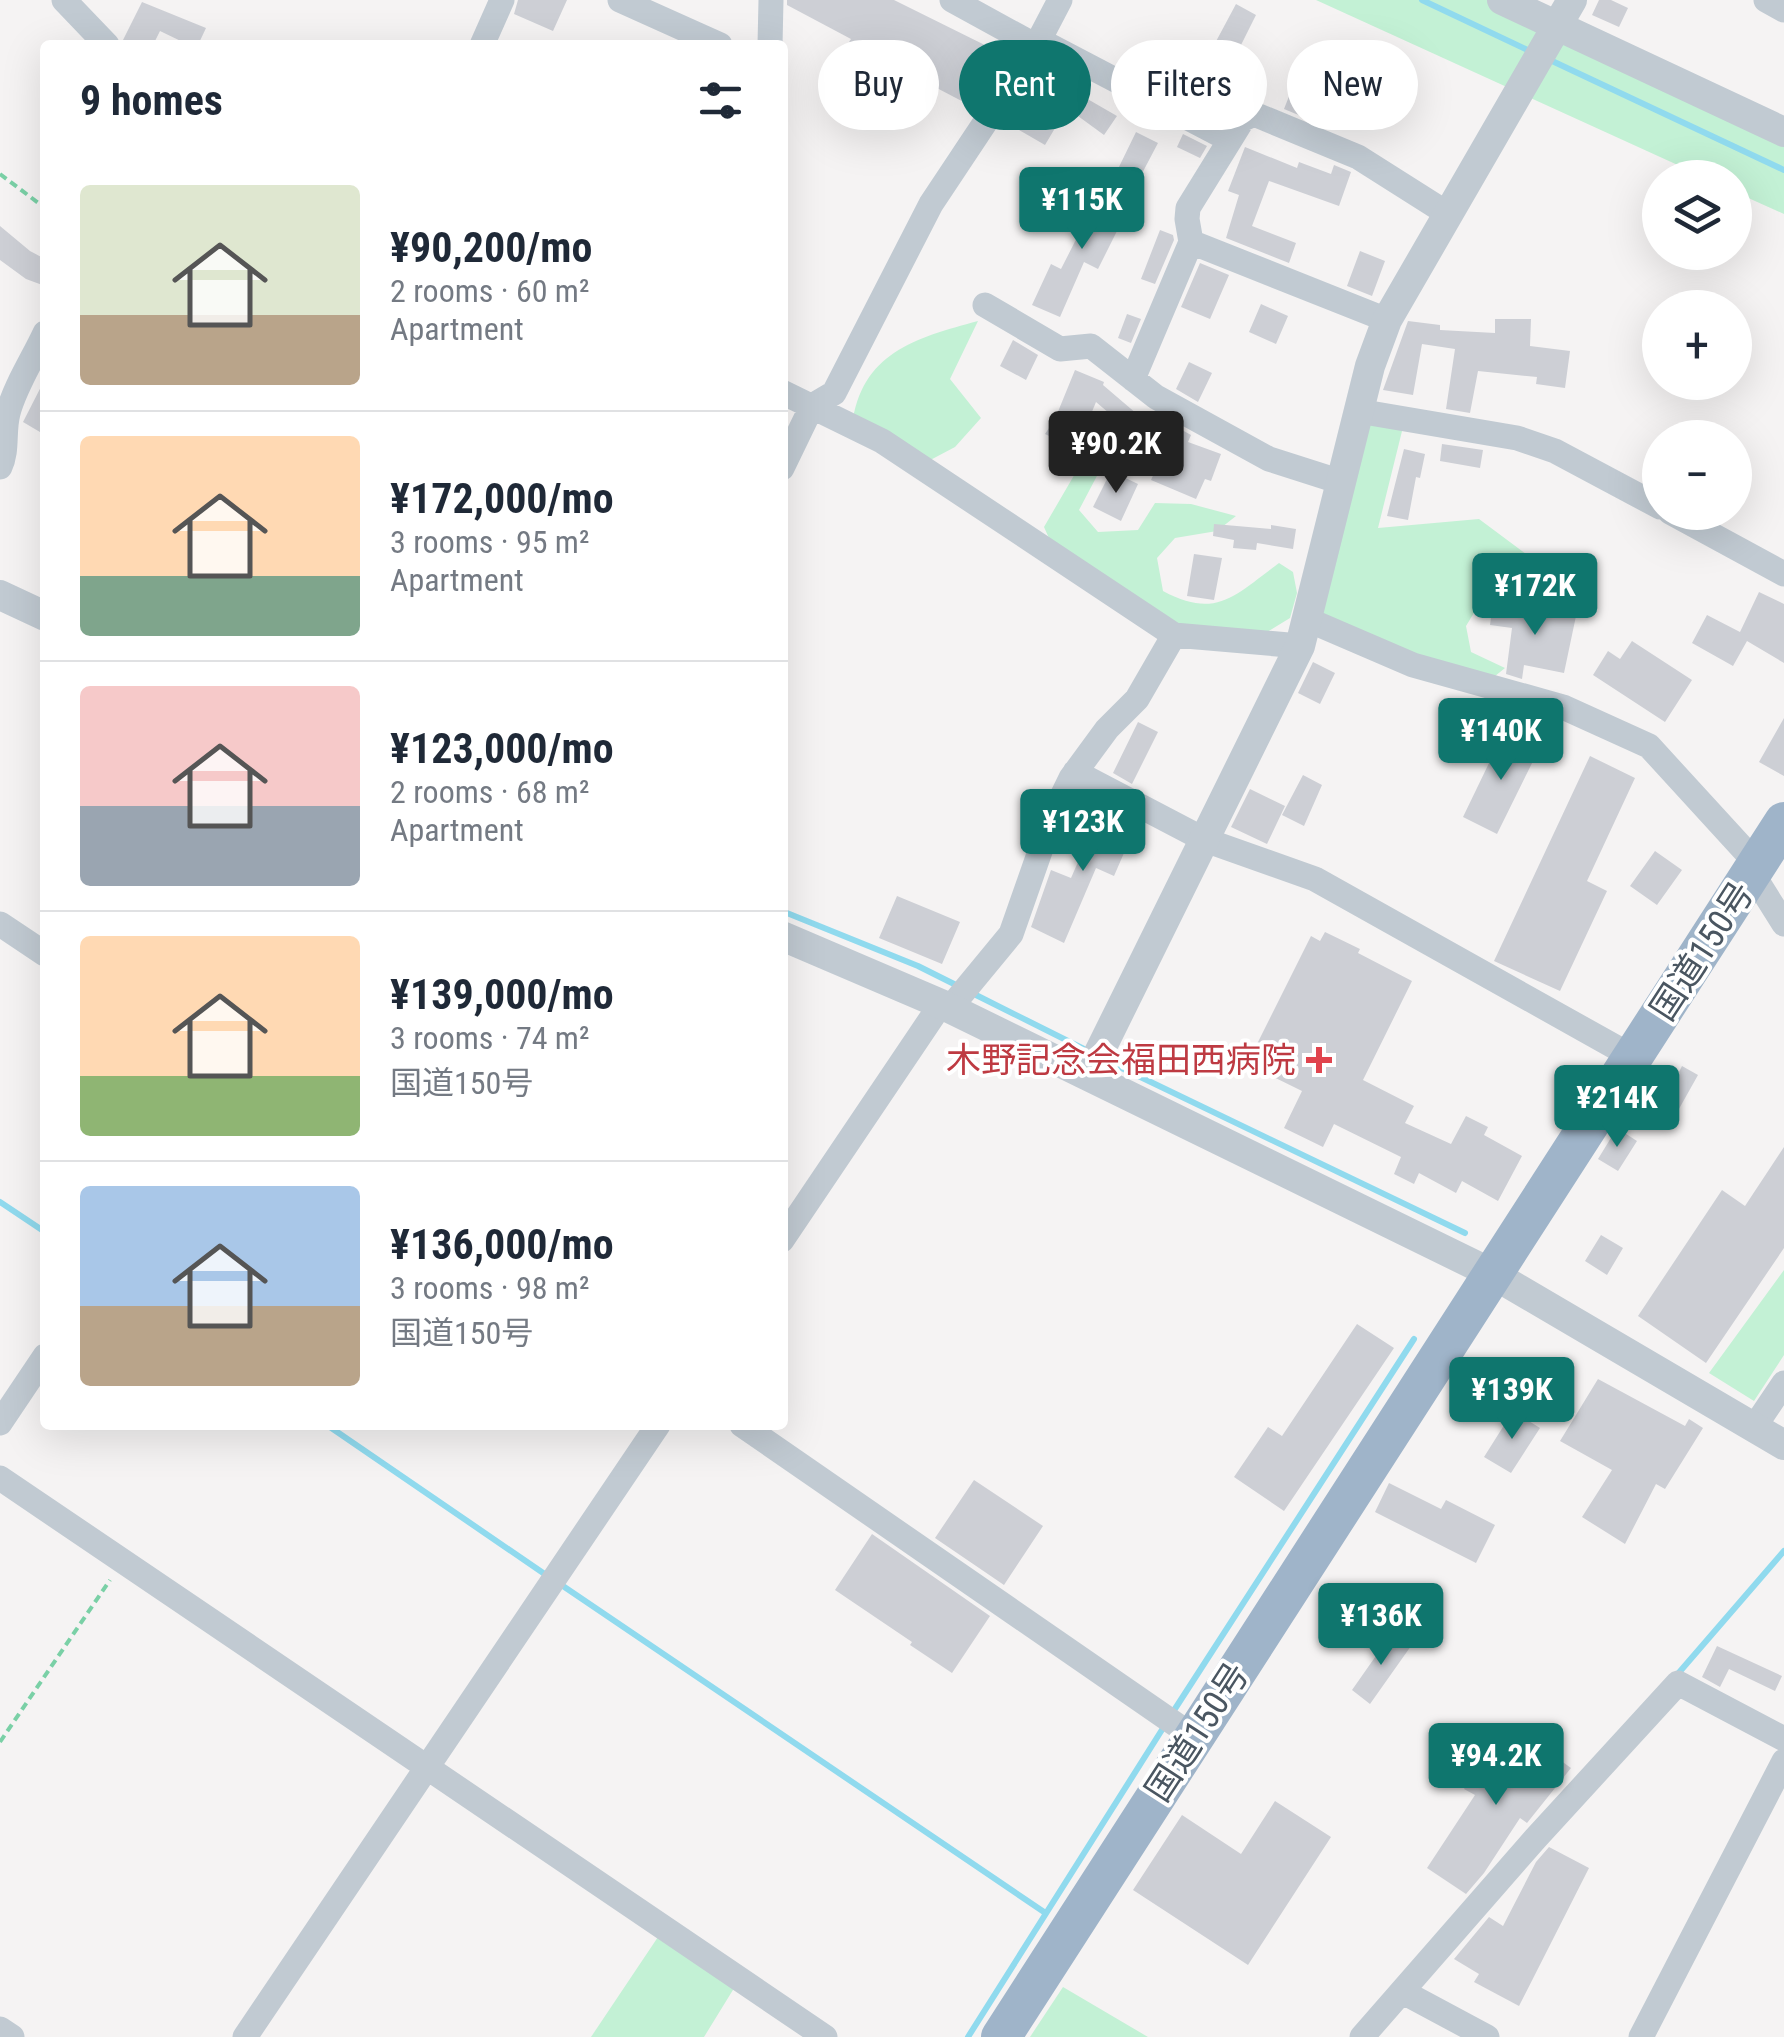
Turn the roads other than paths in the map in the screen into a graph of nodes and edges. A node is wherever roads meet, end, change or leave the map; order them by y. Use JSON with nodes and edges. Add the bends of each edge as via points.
{"nodes":[{"id":1,"x":64,"y":0,"type":"edge"},
{"id":2,"x":502,"y":0,"type":"edge"},
{"id":3,"x":620,"y":0,"type":"edge"},
{"id":4,"x":771,"y":0,"type":"edge"},
{"id":5,"x":952,"y":0,"type":"edge"},
{"id":6,"x":1060,"y":0,"type":"edge"},
{"id":7,"x":1502,"y":0,"type":"edge"},
{"id":8,"x":1766,"y":0,"type":"edge"},
{"id":9,"x":1784,"y":10,"type":"edge"},
{"id":10,"x":1565,"y":13,"type":"edge"},
{"id":11,"x":102,"y":40,"type":"edge"},
{"id":12,"x":484,"y":40,"type":"edge"},
{"id":13,"x":709,"y":40,"type":"edge"},
{"id":14,"x":770,"y":40,"type":"edge"},
{"id":15,"x":1032,"y":40,"type":"edge"},
{"id":16,"x":1040,"y":40,"type":"edge"},
{"id":17,"x":1091,"y":70,"type":"edge"},
{"id":18,"x":980,"y":130,"type":"edge"},
{"id":19,"x":1784,"y":132,"type":"edge"},
{"id":20,"x":1230,"y":140,"type":"junction"},
{"id":21,"x":1448,"y":214,"type":"junction"},
{"id":22,"x":1191,"y":242,"type":"junction"},
{"id":23,"x":984,"y":305,"type":"dead end"},
{"id":24,"x":1387,"y":320,"type":"junction"},
{"id":25,"x":40,"y":345,"type":"edge"},
{"id":26,"x":1133,"y":379,"type":"junction"},
{"id":27,"x":788,"y":395,"type":"edge"},
{"id":28,"x":812,"y":406,"type":"junction"},
{"id":29,"x":1358,"y":411,"type":"junction"},
{"id":30,"x":788,"y":456,"type":"edge"},
{"id":31,"x":0,"y":468,"type":"edge"},
{"id":32,"x":1341,"y":482,"type":"junction"},
{"id":33,"x":1642,"y":497,"type":"edge"},
{"id":34,"x":1703,"y":530,"type":"edge"},
{"id":35,"x":1784,"y":574,"type":"edge"},
{"id":36,"x":0,"y":595,"type":"edge"},
{"id":37,"x":40,"y":614,"type":"edge"},
{"id":38,"x":1303,"y":633,"type":"junction"},
{"id":39,"x":1174,"y":635,"type":"junction"},
{"id":40,"x":1075,"y":772,"type":"junction"},
{"id":41,"x":1784,"y":822,"type":"edge"},
{"id":42,"x":1206,"y":840,"type":"junction"},
{"id":43,"x":1755,"y":868,"type":"junction"},
{"id":44,"x":0,"y":924,"type":"edge"},
{"id":45,"x":1784,"y":924,"type":"edge"},
{"id":46,"x":788,"y":939,"type":"edge"},
{"id":47,"x":40,"y":951,"type":"edge"},
{"id":48,"x":945,"y":1006,"type":"junction"},
{"id":49,"x":1633,"y":1057,"type":"junction"},
{"id":50,"x":1088,"y":1075,"type":"junction"},
{"id":51,"x":788,"y":1231,"type":"edge"},
{"id":52,"x":1491,"y":1273,"type":"junction"},
{"id":53,"x":40,"y":1363,"type":"edge"},
{"id":54,"x":1784,"y":1383,"type":"edge"},
{"id":55,"x":0,"y":1423,"type":"edge"},
{"id":56,"x":1753,"y":1428,"type":"junction"},
{"id":57,"x":655,"y":1430,"type":"edge"},
{"id":58,"x":749,"y":1430,"type":"edge"},
{"id":59,"x":1784,"y":1446,"type":"edge"},
{"id":60,"x":0,"y":1478,"type":"edge"},
{"id":61,"x":1194,"y":1736,"type":"junction"},
{"id":62,"x":1784,"y":1739,"type":"edge"},
{"id":63,"x":1784,"y":1761,"type":"edge"},
{"id":64,"x":428,"y":1767,"type":"junction"},
{"id":65,"x":1402,"y":1992,"type":"junction"},
{"id":66,"x":0,"y":2029,"type":"edge"},
{"id":67,"x":12,"y":2037,"type":"edge"},
{"id":68,"x":245,"y":2037,"type":"edge"},
{"id":69,"x":825,"y":2037,"type":"edge"},
{"id":70,"x":1001,"y":2037,"type":"edge"},
{"id":71,"x":1362,"y":2037,"type":"edge"},
{"id":72,"x":1487,"y":2037,"type":"edge"},
{"id":73,"x":1641,"y":2037,"type":"edge"}],
"edges":[{"from":1,"to":11,"type":"street"},
{"from":2,"to":12,"type":"street"},
{"from":3,"to":13,"type":"street"},
{"from":4,"to":14,"type":"street"},
{"from":5,"to":15,"type":"street"},
{"from":6,"to":16,"type":"street"},
{"from":7,"to":10,"type":"street"},
{"from":8,"to":9,"type":"street"},
{"from":10,"to":19,"type":"street"},
{"from":10,"to":21,"type":"street"},
{"from":17,"to":20,"type":"street"},
{"from":18,"to":28,"type":"street","via":[[931,204],[834,393]]},
{"from":20,"to":21,"type":"street","via":[[1254,114],[1358,157]]},
{"from":20,"to":22,"type":"street","via":[[1188,208]]},
{"from":21,"to":24,"type":"street"},
{"from":22,"to":24,"type":"street"},
{"from":22,"to":26,"type":"street"},
{"from":23,"to":26,"type":"street","via":[[1060,349],[1091,346]]},
{"from":24,"to":29,"type":"street"},
{"from":25,"to":31,"type":"street","via":[[9,410]]},
{"from":26,"to":32,"type":"street","via":[[1268,459]]},
{"from":27,"to":28,"type":"street"},
{"from":28,"to":30,"type":"street"},
{"from":28,"to":39,"type":"street","via":[[882,441]]},
{"from":29,"to":32,"type":"street"},
{"from":29,"to":33,"type":"street","via":[[1518,438]]},
{"from":32,"to":38,"type":"street"},
{"from":34,"to":35,"type":"street"},
{"from":36,"to":37,"type":"street"},
{"from":38,"to":39,"type":"street"},
{"from":38,"to":42,"type":"street"},
{"from":38,"to":43,"type":"street","via":[[1563,707],[1648,746]]},
{"from":39,"to":40,"type":"street","via":[[1137,699]]},
{"from":40,"to":42,"type":"street"},
{"from":40,"to":48,"type":"street","via":[[1011,934]]},
{"from":41,"to":43,"type":"highway","name":"国道150号"},
{"from":42,"to":49,"type":"street","via":[[1315,879]]},
{"from":42,"to":50,"type":"street"},
{"from":43,"to":45,"type":"street"},
{"from":43,"to":49,"type":"highway","name":"国道150号"},
{"from":44,"to":47,"type":"street"},
{"from":46,"to":48,"type":"street"},
{"from":48,"to":50,"type":"street"},
{"from":48,"to":51,"type":"street"},
{"from":49,"to":52,"type":"highway","name":"国道150号"},
{"from":50,"to":52,"type":"street"},
{"from":52,"to":56,"type":"street"},
{"from":52,"to":61,"type":"highway","name":"国道150号"},
{"from":53,"to":55,"type":"street"},
{"from":54,"to":56,"type":"street"},
{"from":56,"to":59,"type":"street"},
{"from":57,"to":64,"type":"street"},
{"from":58,"to":61,"type":"street"},
{"from":60,"to":64,"type":"street"},
{"from":61,"to":70,"type":"highway","name":"国道150号"},
{"from":62,"to":65,"type":"street","via":[[1678,1683]]},
{"from":63,"to":73,"type":"street"},
{"from":64,"to":68,"type":"street"},
{"from":64,"to":69,"type":"street"},
{"from":65,"to":71,"type":"street"},
{"from":65,"to":72,"type":"street"},
{"from":66,"to":67,"type":"street"}]}
